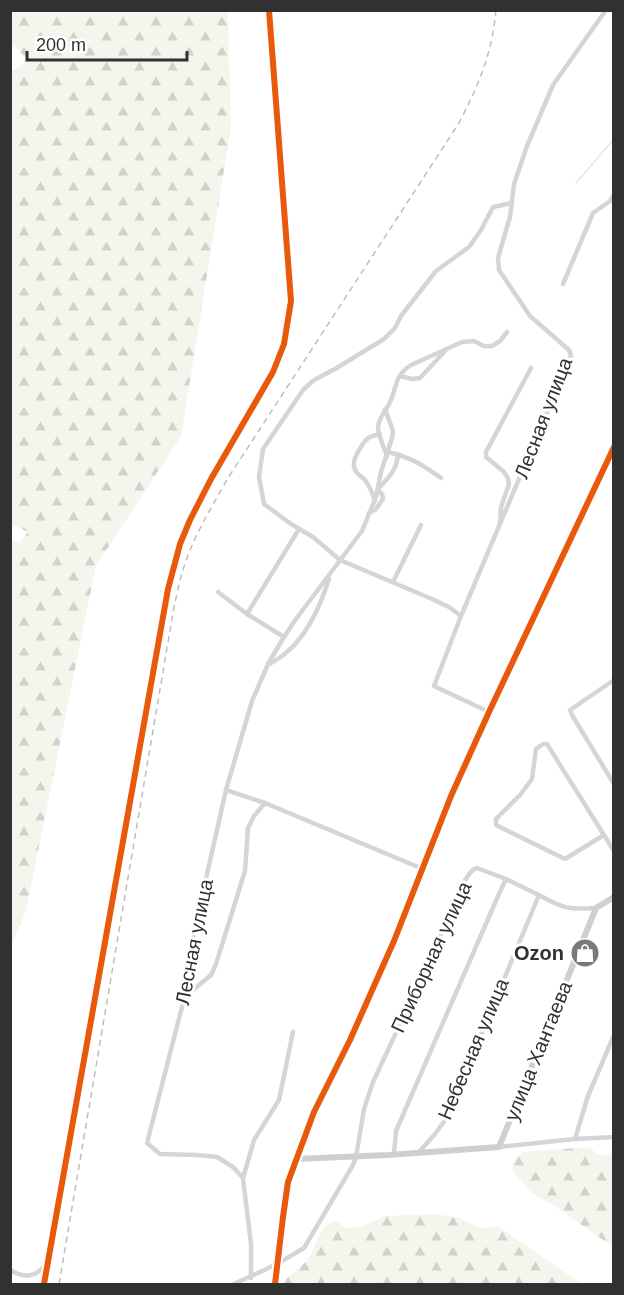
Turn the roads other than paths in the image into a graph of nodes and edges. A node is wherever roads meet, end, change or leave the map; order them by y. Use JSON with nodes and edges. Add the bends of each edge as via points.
{"nodes":[{"id":1,"x":269,"y":10,"type":"edge"},
{"id":2,"x":606,"y":10,"type":"edge"},
{"id":3,"x":614,"y":194,"type":"edge"},
{"id":4,"x":612,"y":201,"type":"edge"},
{"id":5,"x":512,"y":203,"type":"junction"},
{"id":6,"x":563,"y":284,"type":"dead end"},
{"id":7,"x":507,"y":332,"type":"dead end"},
{"id":8,"x":446,"y":350,"type":"junction"},
{"id":9,"x":531,"y":368,"type":"dead end"},
{"id":10,"x":400,"y":376,"type":"junction"},
{"id":11,"x":385,"y":409,"type":"junction"},
{"id":12,"x":380,"y":434,"type":"junction"},
{"id":13,"x":614,"y":447,"type":"edge"},
{"id":14,"x":388,"y":454,"type":"junction"},
{"id":15,"x":398,"y":454,"type":"junction"},
{"id":16,"x":441,"y":478,"type":"dead end"},
{"id":17,"x":378,"y":489,"type":"junction"},
{"id":18,"x":375,"y":501,"type":"junction"},
{"id":19,"x":369,"y":513,"type":"junction"},
{"id":20,"x":422,"y":525,"type":"dead end"},
{"id":21,"x":500,"y":525,"type":"junction"},
{"id":22,"x":300,"y":529,"type":"junction"},
{"id":23,"x":340,"y":560,"type":"junction"},
{"id":24,"x":330,"y":573,"type":"junction"},
{"id":25,"x":393,"y":582,"type":"junction"},
{"id":26,"x":218,"y":592,"type":"dead end"},
{"id":27,"x":247,"y":614,"type":"junction"},
{"id":28,"x":461,"y":616,"type":"junction"},
{"id":29,"x":284,"y":637,"type":"junction"},
{"id":30,"x":267,"y":665,"type":"junction"},
{"id":31,"x":614,"y":680,"type":"edge"},
{"id":32,"x":489,"y":712,"type":"junction"},
{"id":33,"x":614,"y":784,"type":"edge"},
{"id":34,"x":226,"y":790,"type":"junction"},
{"id":35,"x":264,"y":802,"type":"junction"},
{"id":36,"x":604,"y":835,"type":"junction"},
{"id":37,"x":614,"y":851,"type":"edge"},
{"id":38,"x":423,"y":869,"type":"junction"},
{"id":39,"x":506,"y":879,"type":"junction"},
{"id":40,"x":538,"y":895,"type":"junction"},
{"id":41,"x":614,"y":897,"type":"edge"},
{"id":42,"x":596,"y":908,"type":"junction"},
{"id":43,"x":183,"y":1003,"type":"junction"},
{"id":44,"x":292,"y":1032,"type":"dead end"},
{"id":45,"x":614,"y":1035,"type":"edge"},
{"id":46,"x":614,"y":1137,"type":"edge"},
{"id":47,"x":575,"y":1139,"type":"junction"},
{"id":48,"x":499,"y":1147,"type":"junction"},
{"id":49,"x":418,"y":1153,"type":"junction"},
{"id":50,"x":394,"y":1154,"type":"junction"},
{"id":51,"x":356,"y":1157,"type":"junction"},
{"id":52,"x":296,"y":1159,"type":"junction"},
{"id":53,"x":243,"y":1178,"type":"junction"},
{"id":54,"x":48,"y":1263,"type":"junction"},
{"id":55,"x":278,"y":1264,"type":"junction"},
{"id":56,"x":10,"y":1270,"type":"edge"},
{"id":57,"x":250,"y":1278,"type":"junction"},
{"id":58,"x":44,"y":1284,"type":"edge"},
{"id":59,"x":234,"y":1284,"type":"edge"},
{"id":60,"x":275,"y":1284,"type":"edge"}],
"edges":[{"from":1,"to":54,"type":"street","via":[[291,301],[284,344],[273,372],[190,520],[168,589]]},
{"from":2,"to":5,"type":"street","name":"Лесная улица","via":[[553,85],[527,146]]},
{"from":3,"to":4,"type":"street"},
{"from":4,"to":6,"type":"street","via":[[593,213]]},
{"from":5,"to":21,"type":"street","name":"Лесная улица","via":[[498,258],[499,270],[530,316],[571,356]]},
{"from":5,"to":22,"type":"street","via":[[493,207],[469,247],[436,271],[384,339],[303,390],[263,449],[259,477],[264,504]]},
{"from":7,"to":8,"type":"street","via":[[492,346],[462,342]]},
{"from":8,"to":10,"type":"street","via":[[411,365]]},
{"from":8,"to":10,"type":"street","via":[[420,378]]},
{"from":9,"to":21,"type":"street","via":[[486,452],[486,457],[508,478]]},
{"from":10,"to":11,"type":"street"},
{"from":11,"to":12,"type":"street","via":[[379,420]]},
{"from":11,"to":14,"type":"street","name":"Лесная улица","via":[[393,431]]},
{"from":12,"to":14,"type":"street"},
{"from":12,"to":18,"type":"street","via":[[365,439],[354,457],[357,473]]},
{"from":13,"to":32,"type":"street"},
{"from":14,"to":15,"type":"street"},
{"from":14,"to":17,"type":"street","name":"Лесная улица"},
{"from":15,"to":16,"type":"street"},
{"from":15,"to":17,"type":"street","via":[[394,471]]},
{"from":17,"to":18,"type":"street","name":"Лесная улица"},
{"from":17,"to":19,"type":"street","via":[[383,499]]},
{"from":18,"to":19,"type":"street","name":"Лесная улица"},
{"from":19,"to":23,"type":"street","name":"Лесная улица","via":[[362,531]]},
{"from":20,"to":25,"type":"street"},
{"from":21,"to":28,"type":"street","name":"Лесная улица"},
{"from":22,"to":23,"type":"street"},
{"from":22,"to":27,"type":"street"},
{"from":23,"to":24,"type":"street","name":"Лесная улица"},
{"from":23,"to":25,"type":"street"},
{"from":24,"to":29,"type":"street","name":"Лесная улица"},
{"from":24,"to":30,"type":"street","via":[[304,633],[286,653]]},
{"from":25,"to":28,"type":"street"},
{"from":26,"to":27,"type":"street"},
{"from":27,"to":29,"type":"street"},
{"from":28,"to":32,"type":"street","name":"Лесная улица","via":[[434,686]]},
{"from":29,"to":30,"type":"street","name":"Лесная улица"},
{"from":30,"to":34,"type":"street","name":"Лесная улица","via":[[252,701]]},
{"from":31,"to":33,"type":"street","via":[[570,710]]},
{"from":32,"to":38,"type":"street"},
{"from":34,"to":35,"type":"street"},
{"from":34,"to":43,"type":"street","name":"Лесная улица","via":[[194,932]]},
{"from":35,"to":38,"type":"street"},
{"from":35,"to":43,"type":"street","via":[[248,828],[245,871],[216,964],[211,975]]},
{"from":36,"to":36,"type":"street","via":[[547,744],[536,749],[532,779],[496,819],[496,825],[565,859]]},
{"from":36,"to":37,"type":"street"},
{"from":38,"to":52,"type":"street"},
{"from":39,"to":40,"type":"street"},
{"from":39,"to":50,"type":"street","name":"Приборная улица","via":[[396,1131]]},
{"from":39,"to":51,"type":"street","name":"Приборная улица","via":[[477,868],[464,882],[373,1082]]},
{"from":40,"to":42,"type":"street","via":[[576,910]]},
{"from":40,"to":49,"type":"street","name":"Небесная улица","via":[[446,1119]]},
{"from":41,"to":42,"type":"street"},
{"from":42,"to":48,"type":"street","name":"улица Хантаева"},
{"from":43,"to":53,"type":"street","name":"Лесная улица","via":[[147,1143],[160,1154],[218,1157]]},
{"from":44,"to":53,"type":"street","via":[[279,1100],[254,1140]]},
{"from":45,"to":47,"type":"street"},
{"from":46,"to":47,"type":"street"},
{"from":47,"to":48,"type":"street"},
{"from":48,"to":49,"type":"street"},
{"from":49,"to":50,"type":"street"},
{"from":50,"to":51,"type":"street"},
{"from":51,"to":52,"type":"street"},
{"from":51,"to":55,"type":"street","via":[[304,1248]]},
{"from":52,"to":55,"type":"street","via":[[288,1182]]},
{"from":53,"to":57,"type":"street","via":[[251,1244]]},
{"from":54,"to":56,"type":"street","via":[[40,1272],[28,1276]]},
{"from":54,"to":58,"type":"street"},
{"from":55,"to":57,"type":"street"},
{"from":55,"to":60,"type":"street"},
{"from":57,"to":59,"type":"street"}]}
